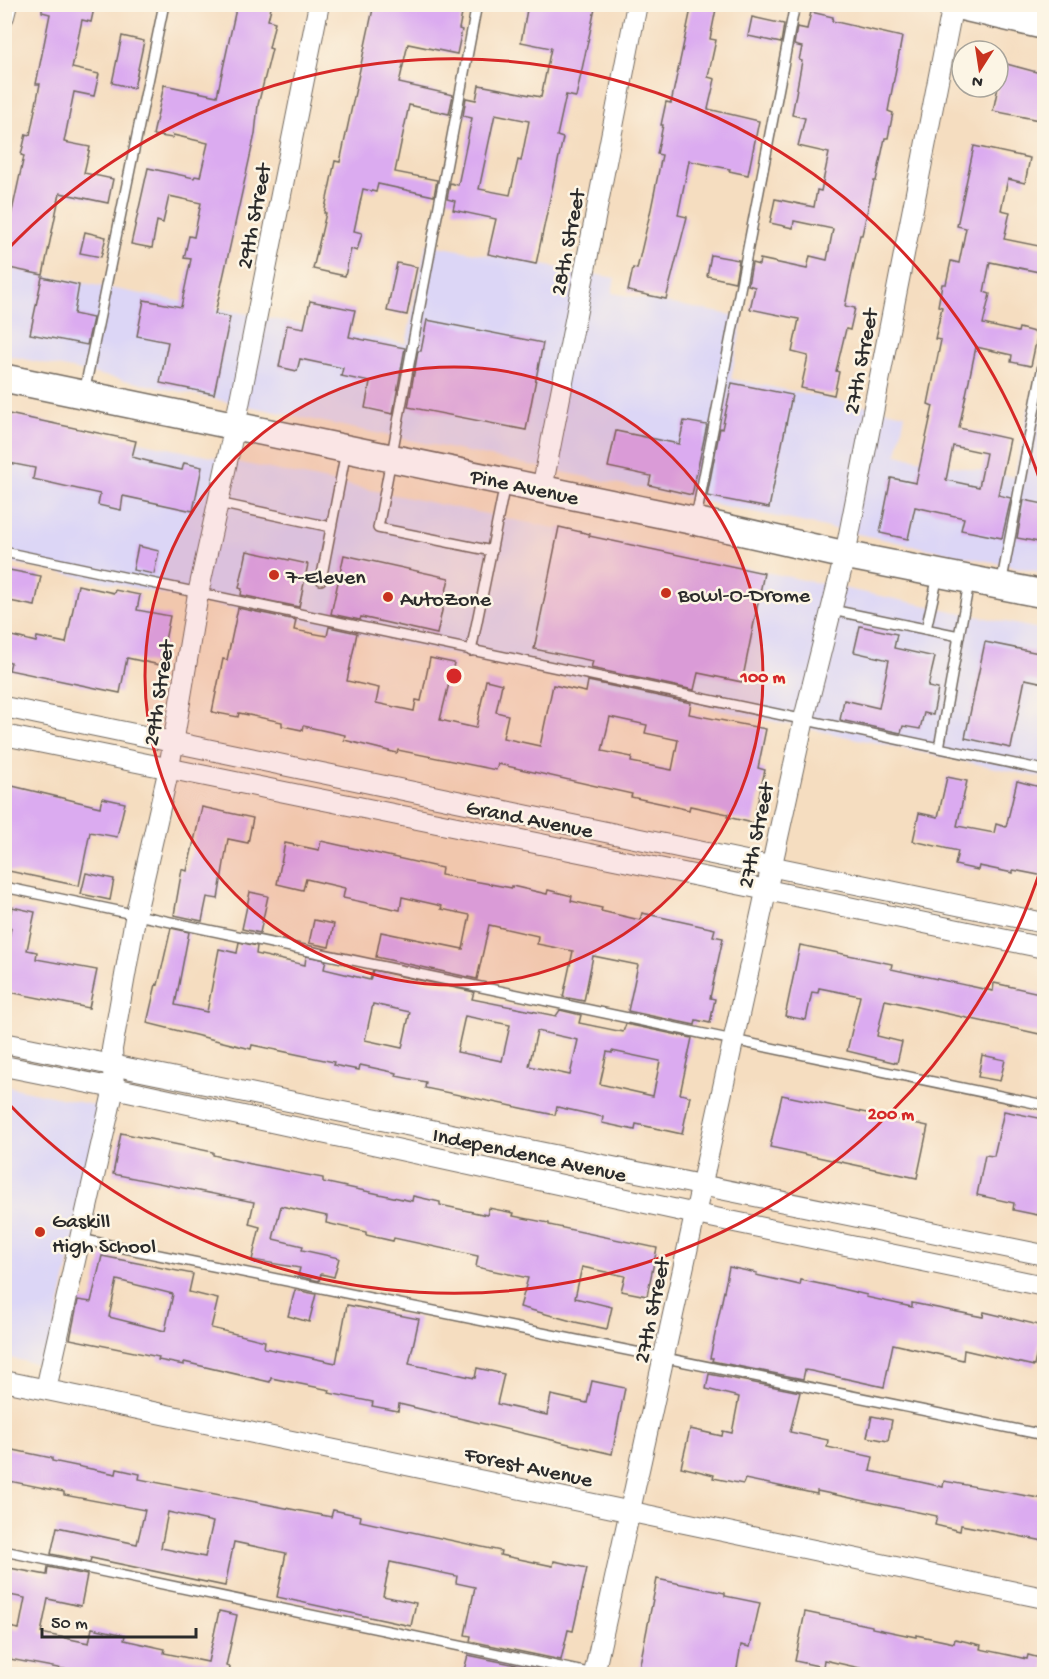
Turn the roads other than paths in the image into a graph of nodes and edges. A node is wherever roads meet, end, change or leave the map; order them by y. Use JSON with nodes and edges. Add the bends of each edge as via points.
{"nodes":[{"id":1,"x":7,"y":4,"type":"edge"},
{"id":2,"x":164,"y":4,"type":"edge"},
{"id":3,"x":319,"y":4,"type":"edge"},
{"id":4,"x":477,"y":4,"type":"edge"},
{"id":5,"x":637,"y":4,"type":"edge"},
{"id":6,"x":795,"y":4,"type":"edge"},
{"id":7,"x":955,"y":4,"type":"edge"},
{"id":8,"x":4,"y":16,"type":"edge"},
{"id":9,"x":1044,"y":24,"type":"edge"},
{"id":10,"x":1044,"y":360,"type":"edge"},
{"id":11,"x":4,"y":378,"type":"edge"},
{"id":12,"x":84,"y":394,"type":"junction"},
{"id":13,"x":235,"y":425,"type":"junction"},
{"id":14,"x":347,"y":448,"type":"junction"},
{"id":15,"x":392,"y":458,"type":"junction"},
{"id":16,"x":506,"y":482,"type":"junction"},
{"id":17,"x":542,"y":489,"type":"junction"},
{"id":18,"x":218,"y":504,"type":"junction"},
{"id":19,"x":695,"y":521,"type":"junction"},
{"id":20,"x":331,"y":527,"type":"junction"},
{"id":21,"x":492,"y":551,"type":"junction"},
{"id":22,"x":4,"y":552,"type":"edge"},
{"id":23,"x":845,"y":555,"type":"junction"},
{"id":24,"x":939,"y":572,"type":"junction"},
{"id":25,"x":970,"y":579,"type":"junction"},
{"id":26,"x":321,"y":580,"type":"dead end"},
{"id":27,"x":1001,"y":585,"type":"junction"},
{"id":28,"x":198,"y":594,"type":"junction"},
{"id":29,"x":1044,"y":594,"type":"edge"},
{"id":30,"x":832,"y":610,"type":"junction"},
{"id":31,"x":926,"y":629,"type":"junction"},
{"id":32,"x":960,"y":636,"type":"junction"},
{"id":33,"x":471,"y":651,"type":"junction"},
{"id":34,"x":4,"y":707,"type":"edge"},
{"id":35,"x":804,"y":719,"type":"junction"},
{"id":36,"x":4,"y":735,"type":"edge"},
{"id":37,"x":174,"y":741,"type":"junction"},
{"id":38,"x":939,"y":748,"type":"junction"},
{"id":39,"x":169,"y":768,"type":"junction"},
{"id":40,"x":1044,"y":770,"type":"edge"},
{"id":41,"x":473,"y":817,"type":"junction"},
{"id":42,"x":772,"y":867,"type":"junction"},
{"id":43,"x":4,"y":887,"type":"edge"},
{"id":44,"x":767,"y":890,"type":"junction"},
{"id":45,"x":136,"y":913,"type":"junction"},
{"id":46,"x":1044,"y":923,"type":"edge"},
{"id":47,"x":1044,"y":948,"type":"edge"},
{"id":48,"x":734,"y":1042,"type":"junction"},
{"id":49,"x":4,"y":1043,"type":"edge"},
{"id":50,"x":113,"y":1065,"type":"junction"},
{"id":51,"x":4,"y":1066,"type":"edge"},
{"id":52,"x":114,"y":1088,"type":"junction"},
{"id":53,"x":1044,"y":1105,"type":"edge"},
{"id":54,"x":405,"y":1138,"type":"junction"},
{"id":55,"x":702,"y":1184,"type":"junction"},
{"id":56,"x":696,"y":1214,"type":"junction"},
{"id":57,"x":80,"y":1239,"type":"junction"},
{"id":58,"x":1044,"y":1255,"type":"edge"},
{"id":59,"x":1044,"y":1286,"type":"edge"},
{"id":60,"x":664,"y":1358,"type":"junction"},
{"id":61,"x":4,"y":1380,"type":"edge"},
{"id":62,"x":46,"y":1389,"type":"junction"},
{"id":63,"x":1044,"y":1435,"type":"edge"},
{"id":64,"x":630,"y":1511,"type":"junction"},
{"id":65,"x":4,"y":1551,"type":"edge"},
{"id":66,"x":1044,"y":1598,"type":"edge"},
{"id":67,"x":595,"y":1674,"type":"edge"}],
"edges":[{"from":1,"to":8,"type":"street"},
{"from":2,"to":12,"type":"lane"},
{"from":3,"to":13,"type":"street","name":"29th Street"},
{"from":4,"to":15,"type":"lane"},
{"from":5,"to":17,"type":"street","name":"28th Street"},
{"from":6,"to":19,"type":"lane"},
{"from":7,"to":9,"type":"main road"},
{"from":7,"to":23,"type":"street","name":"27th Street"},
{"from":10,"to":27,"type":"lane"},
{"from":11,"to":12,"type":"main road","name":"Pine Avenue"},
{"from":12,"to":13,"type":"main road","name":"Pine Avenue"},
{"from":13,"to":14,"type":"main road","name":"Pine Avenue"},
{"from":13,"to":18,"type":"street","name":"29th Street"},
{"from":14,"to":15,"type":"main road","name":"Pine Avenue"},
{"from":14,"to":20,"type":"lane"},
{"from":15,"to":16,"type":"main road","name":"Pine Avenue"},
{"from":15,"to":21,"type":"lane","via":[[378,528]]},
{"from":16,"to":17,"type":"main road","name":"Pine Avenue"},
{"from":16,"to":21,"type":"lane"},
{"from":17,"to":19,"type":"main road","name":"Pine Avenue"},
{"from":18,"to":20,"type":"lane"},
{"from":18,"to":28,"type":"street","name":"29th Street"},
{"from":19,"to":23,"type":"main road","name":"Pine Avenue"},
{"from":20,"to":26,"type":"lane"},
{"from":21,"to":33,"type":"lane"},
{"from":22,"to":28,"type":"lane"},
{"from":23,"to":24,"type":"main road","name":"Pine Avenue"},
{"from":23,"to":30,"type":"street","name":"27th Street"},
{"from":24,"to":25,"type":"main road","name":"Pine Avenue"},
{"from":24,"to":31,"type":"lane"},
{"from":25,"to":27,"type":"main road","name":"Pine Avenue"},
{"from":25,"to":32,"type":"lane"},
{"from":27,"to":29,"type":"main road","name":"Pine Avenue"},
{"from":28,"to":33,"type":"lane"},
{"from":28,"to":37,"type":"street","name":"29th Street"},
{"from":30,"to":31,"type":"lane"},
{"from":30,"to":35,"type":"street","name":"27th Street"},
{"from":31,"to":32,"type":"lane"},
{"from":32,"to":38,"type":"lane"},
{"from":33,"to":35,"type":"lane"},
{"from":34,"to":37,"type":"street"},
{"from":35,"to":38,"type":"lane"},
{"from":35,"to":42,"type":"street","name":"27th Street"},
{"from":36,"to":39,"type":"street","name":"Grand Avenue"},
{"from":37,"to":39,"type":"street","name":"29th Street"},
{"from":37,"to":41,"type":"street"},
{"from":38,"to":40,"type":"lane"},
{"from":39,"to":41,"type":"street","name":"Grand Avenue"},
{"from":39,"to":45,"type":"street","name":"29th Street"},
{"from":41,"to":42,"type":"street"},
{"from":41,"to":44,"type":"street","name":"Grand Avenue"},
{"from":42,"to":44,"type":"street","name":"27th Street"},
{"from":42,"to":46,"type":"street"},
{"from":43,"to":45,"type":"lane"},
{"from":44,"to":47,"type":"street","name":"Grand Avenue"},
{"from":44,"to":48,"type":"street","name":"27th Street"},
{"from":45,"to":48,"type":"lane"},
{"from":45,"to":50,"type":"street","name":"29th Street","via":[[112,1049]]},
{"from":48,"to":53,"type":"lane"},
{"from":48,"to":55,"type":"street","name":"27th Street"},
{"from":49,"to":50,"type":"street","name":"Independence Avenue"},
{"from":50,"to":52,"type":"street","name":"29th Street"},
{"from":50,"to":54,"type":"street","name":"Independence Avenue"},
{"from":51,"to":52,"type":"street","name":"Independence Avenue"},
{"from":52,"to":54,"type":"street","name":"Independence Avenue"},
{"from":52,"to":57,"type":"street","name":"29th Street"},
{"from":54,"to":55,"type":"street","name":"Independence Avenue"},
{"from":54,"to":56,"type":"street","name":"Independence Avenue"},
{"from":55,"to":56,"type":"street","name":"27th Street"},
{"from":55,"to":58,"type":"street","name":"Independence Avenue"},
{"from":56,"to":59,"type":"street","name":"Independence Avenue"},
{"from":56,"to":60,"type":"street","name":"27th Street"},
{"from":57,"to":60,"type":"lane"},
{"from":57,"to":62,"type":"street","name":"29th Street"},
{"from":60,"to":63,"type":"lane"},
{"from":60,"to":64,"type":"street","name":"27th Street"},
{"from":61,"to":62,"type":"street","name":"Forest Avenue"},
{"from":62,"to":64,"type":"street","name":"Forest Avenue"},
{"from":64,"to":66,"type":"street","name":"Forest Avenue"},
{"from":64,"to":67,"type":"street","name":"27th Street"},
{"from":65,"to":67,"type":"lane"}]}
